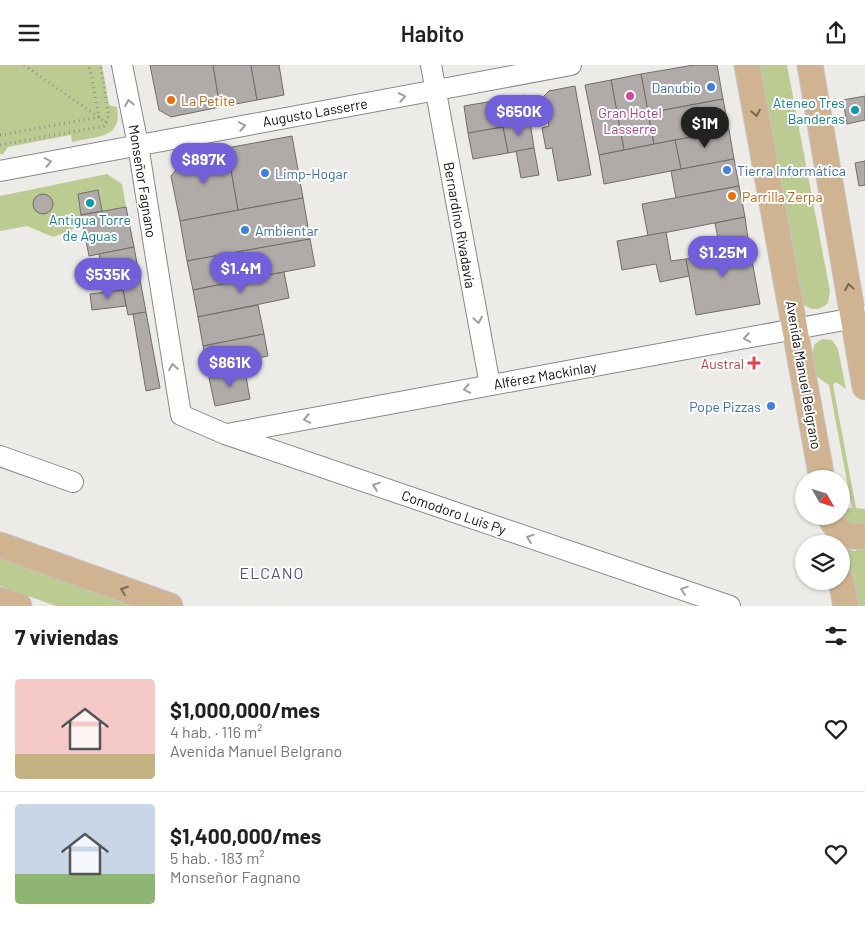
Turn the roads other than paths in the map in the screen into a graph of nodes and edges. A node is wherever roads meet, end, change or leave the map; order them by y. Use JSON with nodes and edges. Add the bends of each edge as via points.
{"nodes":[{"id":1,"x":122,"y":65,"type":"edge"},
{"id":2,"x":431,"y":65,"type":"edge"},
{"id":3,"x":571,"y":65,"type":"edge"},
{"id":4,"x":747,"y":65,"type":"edge"},
{"id":5,"x":810,"y":65,"type":"edge"},
{"id":6,"x":436,"y":91,"type":"junction"},
{"id":7,"x":138,"y":145,"type":"junction"},
{"id":8,"x":0,"y":171,"type":"edge"},
{"id":9,"x":860,"y":317,"type":"edge"},
{"id":10,"x":795,"y":329,"type":"junction"},
{"id":11,"x":490,"y":385,"type":"junction"},
{"id":12,"x":865,"y":387,"type":"edge"},
{"id":13,"x":180,"y":415,"type":"joint"},
{"id":14,"x":225,"y":434,"type":"junction"},
{"id":15,"x":0,"y":456,"type":"edge"},
{"id":16,"x":820,"y":470,"type":"edge"},
{"id":17,"x":73,"y":482,"type":"dead end"},
{"id":18,"x":834,"y":525,"type":"edge"},
{"id":19,"x":865,"y":535,"type":"edge"},
{"id":20,"x":0,"y":545,"type":"edge"},
{"id":21,"x":843,"y":590,"type":"edge"},
{"id":22,"x":0,"y":599,"type":"edge"},
{"id":23,"x":157,"y":604,"type":"edge"},
{"id":24,"x":19,"y":606,"type":"edge"},
{"id":25,"x":730,"y":606,"type":"edge"},
{"id":26,"x":846,"y":606,"type":"edge"}],
"edges":[{"from":7,"to":1,"type":"street","name":"Monseñor Fagnano","one_way":true},
{"from":2,"to":6,"type":"street","name":"Bernardino Rivadavia"},
{"from":3,"to":6,"type":"street","name":"Augusto Lasserre"},
{"from":4,"to":10,"type":"main road","name":"Avenida Manuel Belgrano","one_way":true},
{"from":9,"to":5,"type":"main road","one_way":true},
{"from":7,"to":6,"type":"street","name":"Augusto Lasserre","one_way":true},
{"from":6,"to":11,"type":"street","name":"Bernardino Rivadavia","one_way":true},
{"from":8,"to":7,"type":"street","name":"Augusto Lasserre","one_way":true},
{"from":13,"to":7,"type":"street","name":"Monseñor Fagnano","one_way":true},
{"from":9,"to":10,"type":"street","name":"Alférez Mackinlay"},
{"from":9,"to":12,"type":"main road"},
{"from":10,"to":11,"type":"street","name":"Alférez Mackinlay","one_way":true},
{"from":10,"to":16,"type":"main road","name":"Avenida Manuel Belgrano"},
{"from":11,"to":14,"type":"street","name":"Alférez Mackinlay","one_way":true},
{"from":13,"to":14,"type":"street","name":"Comodoro Luis Py"},
{"from":25,"to":14,"type":"street","name":"Comodoro Luis Py","one_way":true},
{"from":15,"to":17,"type":"street"},
{"from":18,"to":19,"type":"main road","via":[[842,533]]},
{"from":23,"to":20,"type":"main road","one_way":true},
{"from":21,"to":26,"type":"main road"},
{"from":22,"to":24,"type":"main road"}]}
